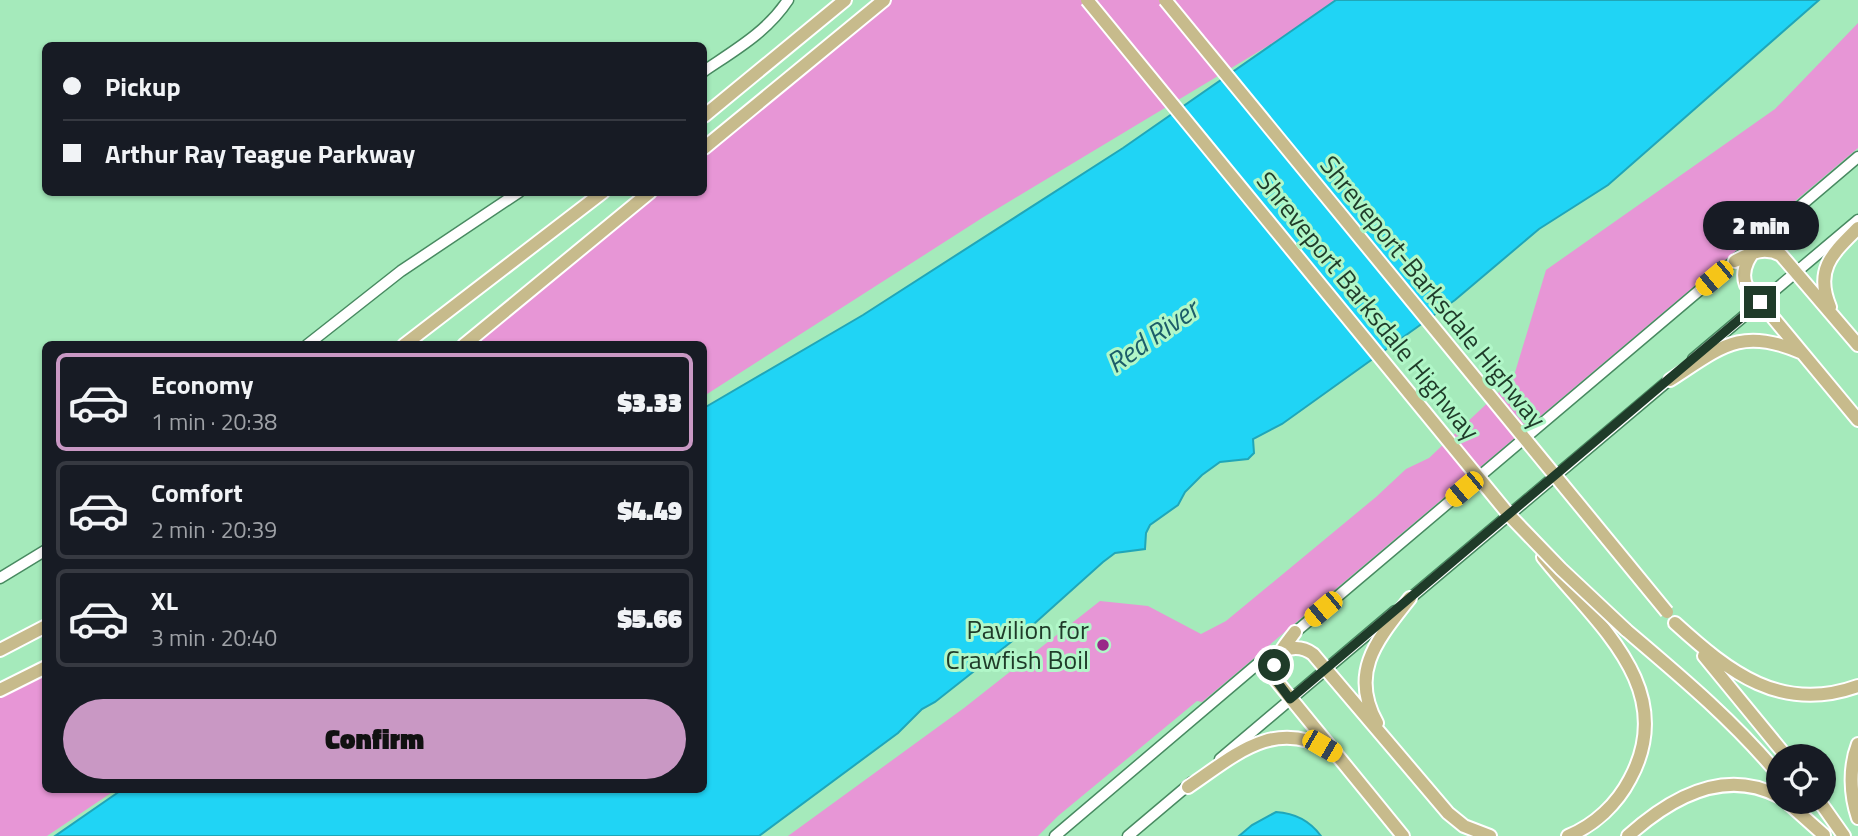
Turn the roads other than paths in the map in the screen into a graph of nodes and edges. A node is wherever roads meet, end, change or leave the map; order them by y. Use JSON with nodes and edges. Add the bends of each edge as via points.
{"nodes":[{"id":1,"x":788,"y":0,"type":"edge"},
{"id":2,"x":831,"y":0,"type":"edge"},
{"id":3,"x":845,"y":0,"type":"edge"},
{"id":4,"x":884,"y":0,"type":"edge"},
{"id":5,"x":1087,"y":0,"type":"edge"},
{"id":6,"x":1165,"y":0,"type":"edge"},
{"id":7,"x":797,"y":41,"type":"junction"},
{"id":8,"x":707,"y":69,"type":"edge"},
{"id":9,"x":707,"y":114,"type":"edge"},
{"id":10,"x":707,"y":146,"type":"edge"},
{"id":11,"x":1858,"y":157,"type":"edge"},
{"id":12,"x":513,"y":196,"type":"edge"},
{"id":13,"x":598,"y":196,"type":"edge"},
{"id":14,"x":645,"y":196,"type":"edge"},
{"id":15,"x":1858,"y":220,"type":"edge"},
{"id":16,"x":1858,"y":228,"type":"edge"},
{"id":17,"x":1768,"y":233,"type":"junction"},
{"id":18,"x":1754,"y":251,"type":"junction"},
{"id":19,"x":1735,"y":261,"type":"junction"},
{"id":20,"x":1796,"y":271,"type":"junction"},
{"id":21,"x":1760,"y":302,"type":"junction"},
{"id":22,"x":1837,"y":320,"type":"junction"},
{"id":23,"x":312,"y":341,"type":"edge"},
{"id":24,"x":409,"y":341,"type":"edge"},
{"id":25,"x":469,"y":341,"type":"edge"},
{"id":26,"x":1858,"y":345,"type":"edge"},
{"id":27,"x":1803,"y":353,"type":"junction"},
{"id":28,"x":1670,"y":380,"type":"junction"},
{"id":29,"x":1858,"y":420,"type":"edge"},
{"id":30,"x":1510,"y":516,"type":"junction"},
{"id":31,"x":42,"y":552,"type":"edge"},
{"id":32,"x":0,"y":578,"type":"edge"},
{"id":33,"x":1410,"y":598,"type":"junction"},
{"id":34,"x":1671,"y":617,"type":"junction"},
{"id":35,"x":42,"y":628,"type":"edge"},
{"id":36,"x":1295,"y":632,"type":"junction"},
{"id":37,"x":0,"y":650,"type":"edge"},
{"id":38,"x":1281,"y":652,"type":"junction"},
{"id":39,"x":1262,"y":661,"type":"junction"},
{"id":40,"x":42,"y":669,"type":"edge"},
{"id":41,"x":1326,"y":669,"type":"junction"},
{"id":42,"x":1858,"y":686,"type":"edge"},
{"id":43,"x":0,"y":690,"type":"edge"},
{"id":44,"x":1290,"y":699,"type":"junction"},
{"id":45,"x":1776,"y":744,"type":"edge"},
{"id":46,"x":1858,"y":744,"type":"edge"},
{"id":47,"x":1393,"y":746,"type":"junction"},
{"id":48,"x":1338,"y":755,"type":"junction"},
{"id":49,"x":1766,"y":759,"type":"edge"},
{"id":50,"x":1188,"y":787,"type":"junction"},
{"id":51,"x":1766,"y":791,"type":"edge"},
{"id":52,"x":1800,"y":814,"type":"edge"},
{"id":53,"x":1808,"y":814,"type":"edge"},
{"id":54,"x":1828,"y":814,"type":"edge"},
{"id":55,"x":1858,"y":818,"type":"edge"},
{"id":56,"x":1055,"y":836,"type":"edge"},
{"id":57,"x":1128,"y":836,"type":"edge"},
{"id":58,"x":1403,"y":836,"type":"edge"},
{"id":59,"x":1490,"y":836,"type":"edge"},
{"id":60,"x":1568,"y":836,"type":"edge"},
{"id":61,"x":1628,"y":836,"type":"edge"},
{"id":62,"x":1824,"y":836,"type":"edge"},
{"id":63,"x":1844,"y":836,"type":"edge"}],
"edges":[{"from":1,"to":8,"type":"street","via":[[759,33]]},
{"from":2,"to":7,"type":"main road"},
{"from":3,"to":7,"type":"main road"},
{"from":4,"to":10,"type":"main road"},
{"from":5,"to":30,"type":"main road","name":"Shreveport Barksdale Highway","bridge":true},
{"from":6,"to":34,"type":"main road","name":"Shreveport-Barksdale Highway","bridge":true},
{"from":7,"to":9,"type":"main road"},
{"from":11,"to":17,"type":"street"},
{"from":12,"to":23,"type":"street","via":[[401,271]]},
{"from":13,"to":24,"type":"main road"},
{"from":14,"to":25,"type":"main road"},
{"from":15,"to":20,"type":"street"},
{"from":16,"to":22,"type":"main road","via":[[1826,268],[1825,293]]},
{"from":17,"to":18,"type":"main road"},
{"from":17,"to":19,"type":"street"},
{"from":18,"to":19,"type":"main road"},
{"from":18,"to":20,"type":"main road","via":[[1779,253]]},
{"from":18,"to":21,"type":"main road","via":[[1743,277]]},
{"from":19,"to":36,"type":"street"},
{"from":20,"to":21,"type":"street"},
{"from":20,"to":22,"type":"main road"},
{"from":21,"to":27,"type":"main road"},
{"from":21,"to":28,"type":"street"},
{"from":22,"to":26,"type":"main road"},
{"from":27,"to":28,"type":"main road","via":[[1769,341],[1740,341]]},
{"from":27,"to":29,"type":"main road"},
{"from":28,"to":33,"type":"street"},
{"from":30,"to":49,"type":"main road","name":"Shreveport Barksdale Highway","bridge":true},
{"from":30,"to":60,"type":"main road","bridge":true,"via":[[1615,642],[1641,691],[1644,736],[1634,772],[1617,800]]},
{"from":31,"to":32,"type":"street"},
{"from":33,"to":41,"type":"street"},
{"from":33,"to":47,"type":"main road","via":[[1375,644],[1366,672],[1370,708]]},
{"from":34,"to":42,"type":"main road","via":[[1714,658],[1758,685],[1813,694]]},
{"from":34,"to":45,"type":"main road"},
{"from":35,"to":37,"type":"main road"},
{"from":36,"to":38,"type":"main road"},
{"from":36,"to":39,"type":"street"},
{"from":38,"to":39,"type":"main road"},
{"from":38,"to":41,"type":"main road","via":[[1293,647],[1306,649]]},
{"from":38,"to":44,"type":"main road","via":[[1274,675]]},
{"from":39,"to":56,"type":"street"},
{"from":40,"to":43,"type":"main road"},
{"from":41,"to":44,"type":"street"},
{"from":41,"to":47,"type":"main road"},
{"from":44,"to":48,"type":"main road"},
{"from":44,"to":50,"type":"street"},
{"from":46,"to":55,"type":"main road","via":[[1852,782]]},
{"from":47,"to":59,"type":"main road","via":[[1448,813],[1464,826]]},
{"from":48,"to":50,"type":"main road","via":[[1304,740],[1273,737],[1247,747]]},
{"from":48,"to":58,"type":"main road"},
{"from":50,"to":57,"type":"street"},
{"from":51,"to":61,"type":"main road","via":[[1730,785],[1690,792],[1651,815]]},
{"from":52,"to":62,"type":"main road"},
{"from":53,"to":62,"type":"main road"},
{"from":54,"to":63,"type":"main road"}]}
